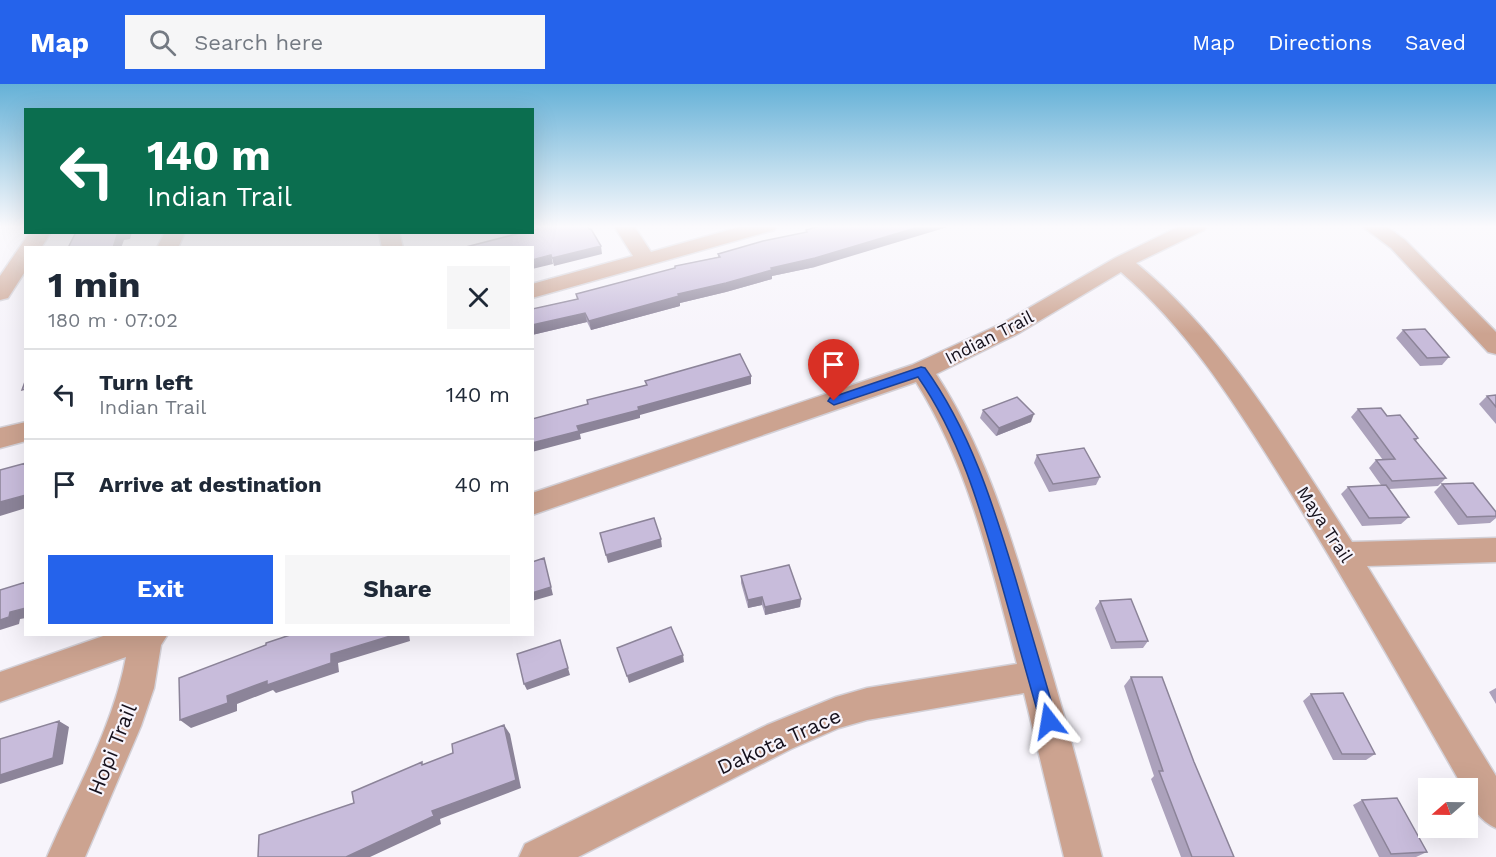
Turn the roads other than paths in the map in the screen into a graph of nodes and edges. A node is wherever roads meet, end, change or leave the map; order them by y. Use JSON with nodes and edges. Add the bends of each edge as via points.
{"nodes":[{"id":1,"x":20,"y":262,"type":"edge"},
{"id":2,"x":638,"y":262,"type":"edge"},
{"id":3,"x":1122,"y":262,"type":"joint"},
{"id":4,"x":1415,"y":262,"type":"edge"},
{"id":5,"x":534,"y":290,"type":"edge"},
{"id":6,"x":0,"y":293,"type":"edge"},
{"id":7,"x":1496,"y":346,"type":"edge"},
{"id":8,"x":921,"y":371,"type":"junction"},
{"id":9,"x":24,"y":432,"type":"edge"},
{"id":10,"x":0,"y":438,"type":"edge"},
{"id":11,"x":534,"y":503,"type":"edge"},
{"id":12,"x":1496,"y":550,"type":"edge"},
{"id":13,"x":1346,"y":554,"type":"junction"},
{"id":14,"x":149,"y":636,"type":"edge"},
{"id":15,"x":1037,"y":676,"type":"junction"},
{"id":16,"x":0,"y":687,"type":"edge"},
{"id":17,"x":1496,"y":810,"type":"edge"},
{"id":18,"x":66,"y":857,"type":"edge"},
{"id":19,"x":538,"y":857,"type":"edge"},
{"id":20,"x":1083,"y":857,"type":"edge"}],
"edges":[{"from":1,"to":6,"type":"street"},
{"from":2,"to":5,"type":"street"},
{"from":3,"to":8,"type":"street","name":"Indian Trail","via":[[1011,328]]},
{"from":3,"to":13,"type":"street","name":"Maya Trail","via":[[1157,291],[1191,329],[1239,392]]},
{"from":4,"to":7,"type":"street"},
{"from":8,"to":11,"type":"street","name":"Indian Trail"},
{"from":8,"to":15,"type":"street","via":[[938,395],[987,507]]},
{"from":9,"to":10,"type":"street"},
{"from":12,"to":13,"type":"street"},
{"from":13,"to":17,"type":"street","name":"Maya Trail"},
{"from":14,"to":16,"type":"street"},
{"from":14,"to":18,"type":"street","name":"Hopi Trail","via":[[124,726]]},
{"from":15,"to":19,"type":"street","name":"Dakota Trace","via":[[867,704],[836,713],[779,737]]},
{"from":15,"to":20,"type":"street"}]}
